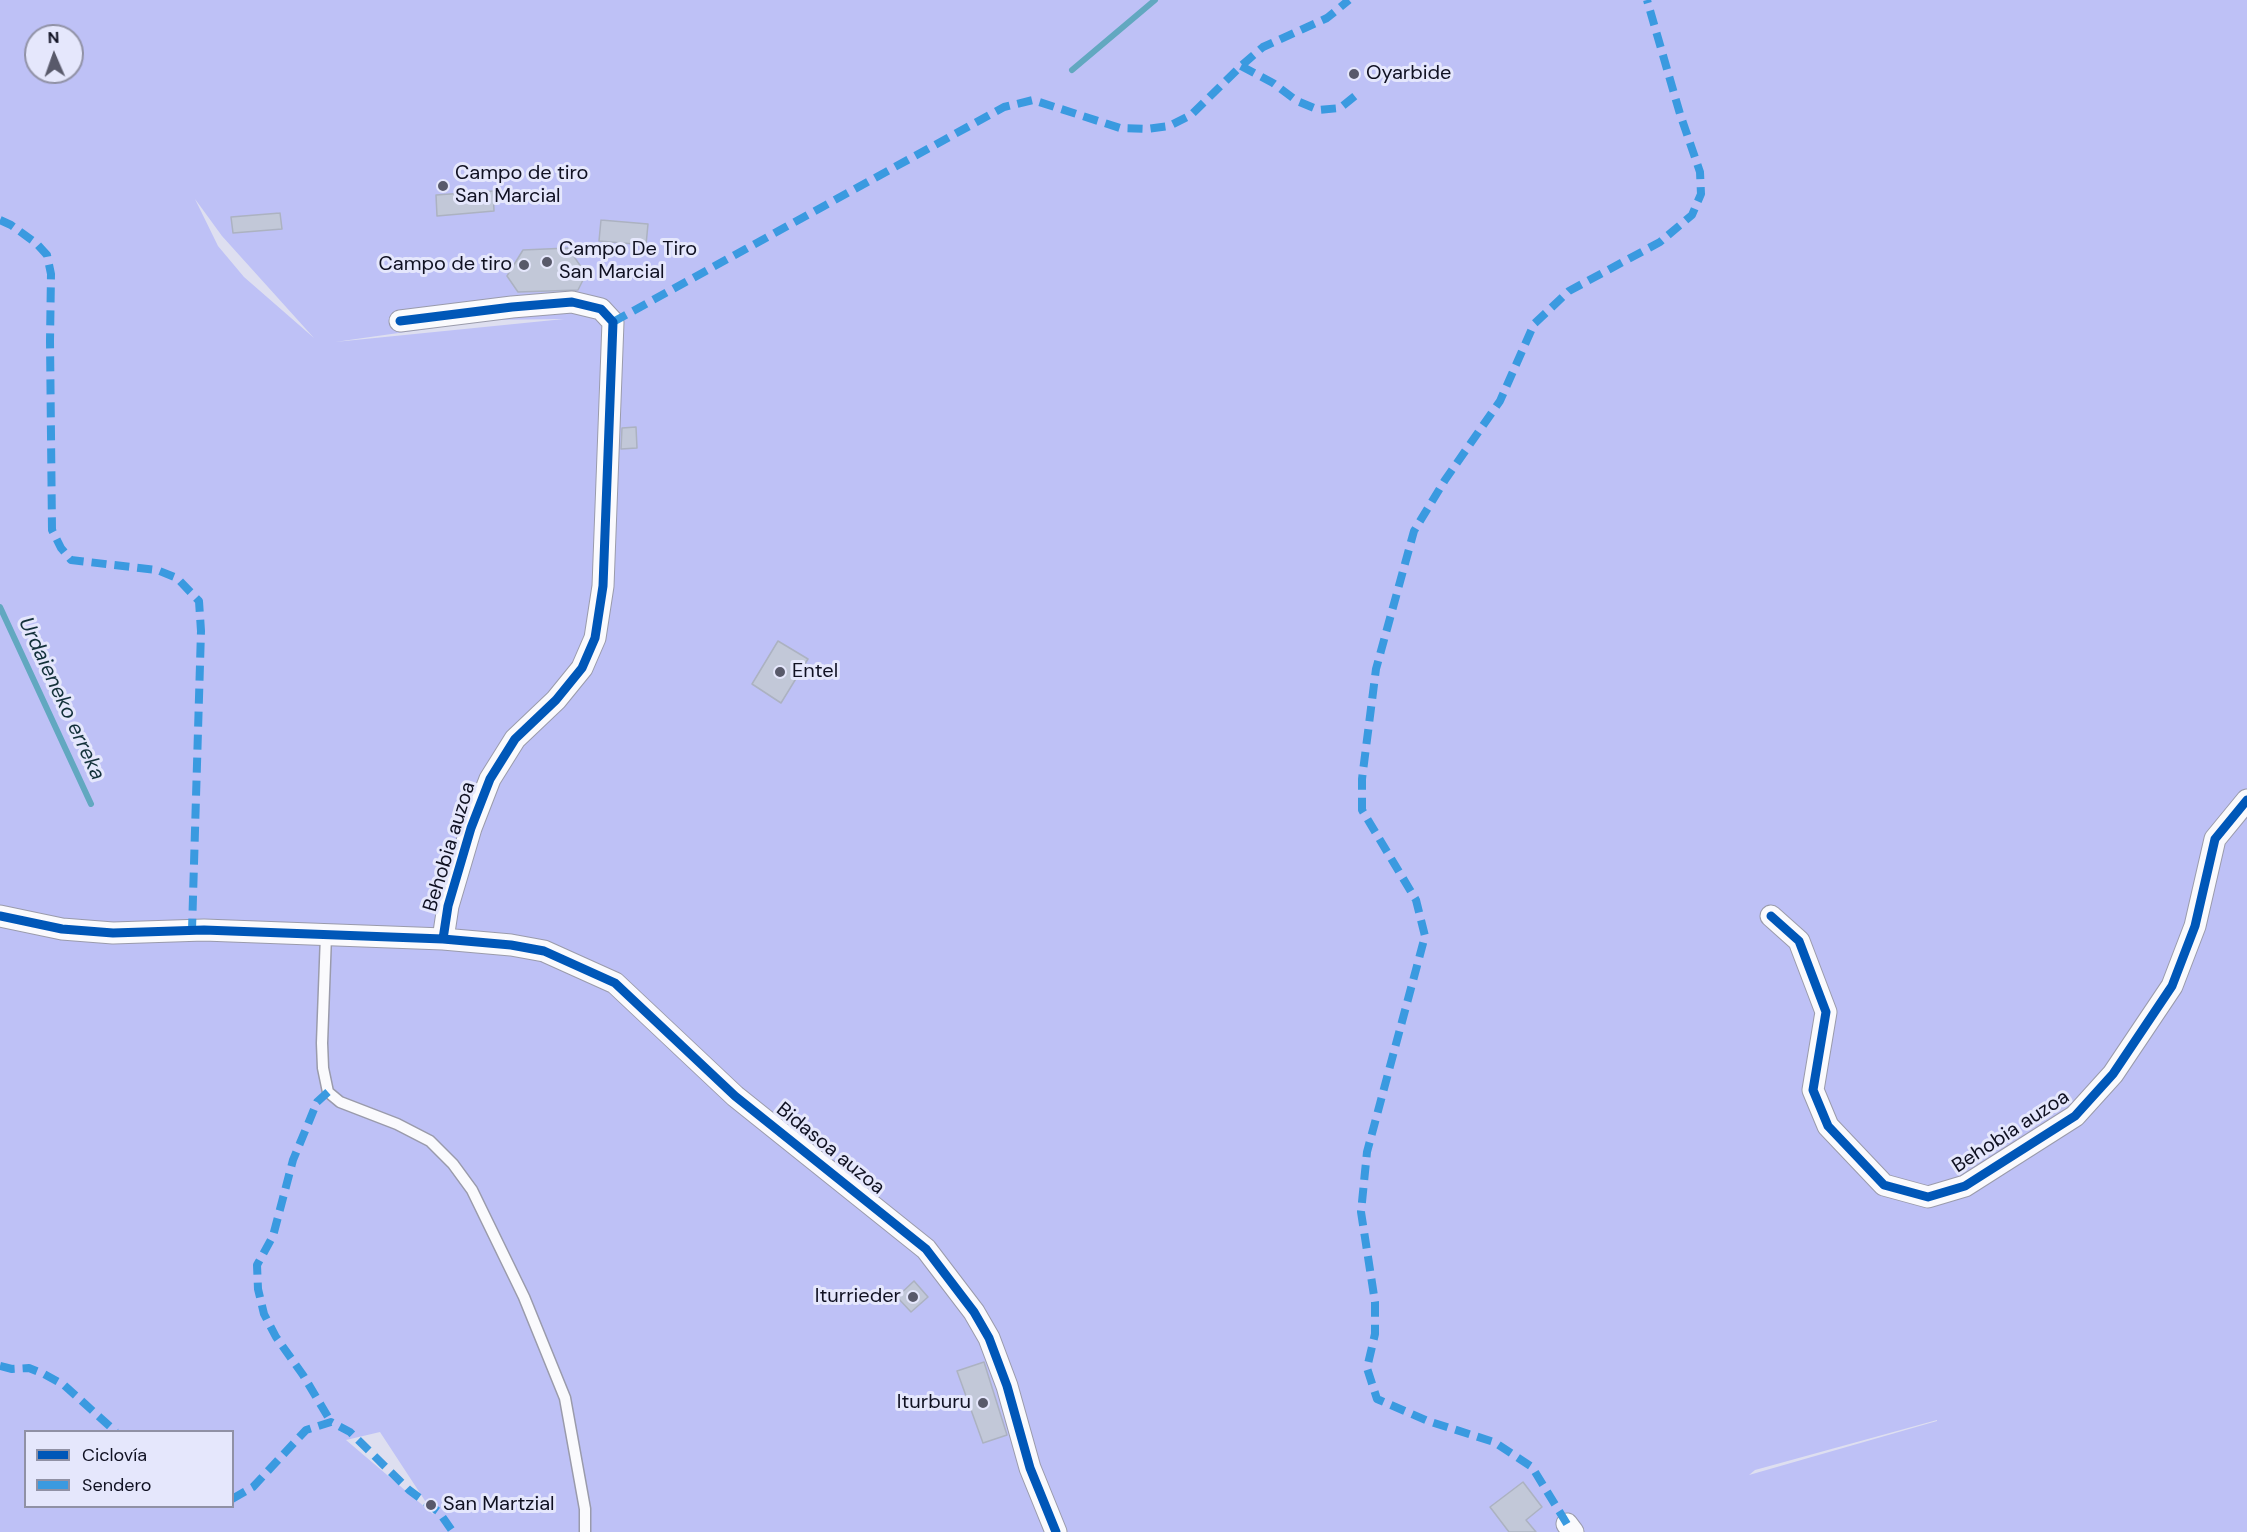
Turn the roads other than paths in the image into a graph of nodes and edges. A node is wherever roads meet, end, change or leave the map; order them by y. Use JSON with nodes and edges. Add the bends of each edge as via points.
{"nodes":[{"id":1,"x":400,"y":321,"type":"dead end"},
{"id":2,"x":2247,"y":800,"type":"edge"},
{"id":3,"x":0,"y":916,"type":"edge"},
{"id":4,"x":1771,"y":916,"type":"dead end"},
{"id":5,"x":326,"y":934,"type":"junction"},
{"id":6,"x":443,"y":939,"type":"junction"},
{"id":7,"x":585,"y":1532,"type":"edge"},
{"id":8,"x":1056,"y":1532,"type":"edge"}],
"edges":[{"from":1,"to":6,"type":"street","name":"Behobia auzoa","via":[[572,302],[601,309],[613,322],[603,586],[595,638],[582,668],[556,700],[515,739],[490,779],[448,906]]},
{"from":2,"to":4,"type":"street","name":"Behobia auzoa","via":[[2215,839],[2195,926],[2172,986],[2114,1074],[2075,1116],[1965,1186],[1928,1197],[1884,1185],[1828,1126],[1812,1090],[1826,1012],[1799,941]]},
{"from":3,"to":5,"type":"street","name":"Behobia auzoa","via":[[62,929],[112,933],[204,930]]},
{"from":5,"to":6,"type":"street","name":"Behobia auzoa"},
{"from":5,"to":7,"type":"lane","via":[[322,1043],[327,1092],[340,1102],[430,1141],[472,1190],[524,1297],[565,1398],[585,1509]]},
{"from":6,"to":8,"type":"street","name":"Bidasoa auzoa","via":[[544,951],[615,983],[735,1096],[926,1249],[989,1338],[1030,1468]]}]}
